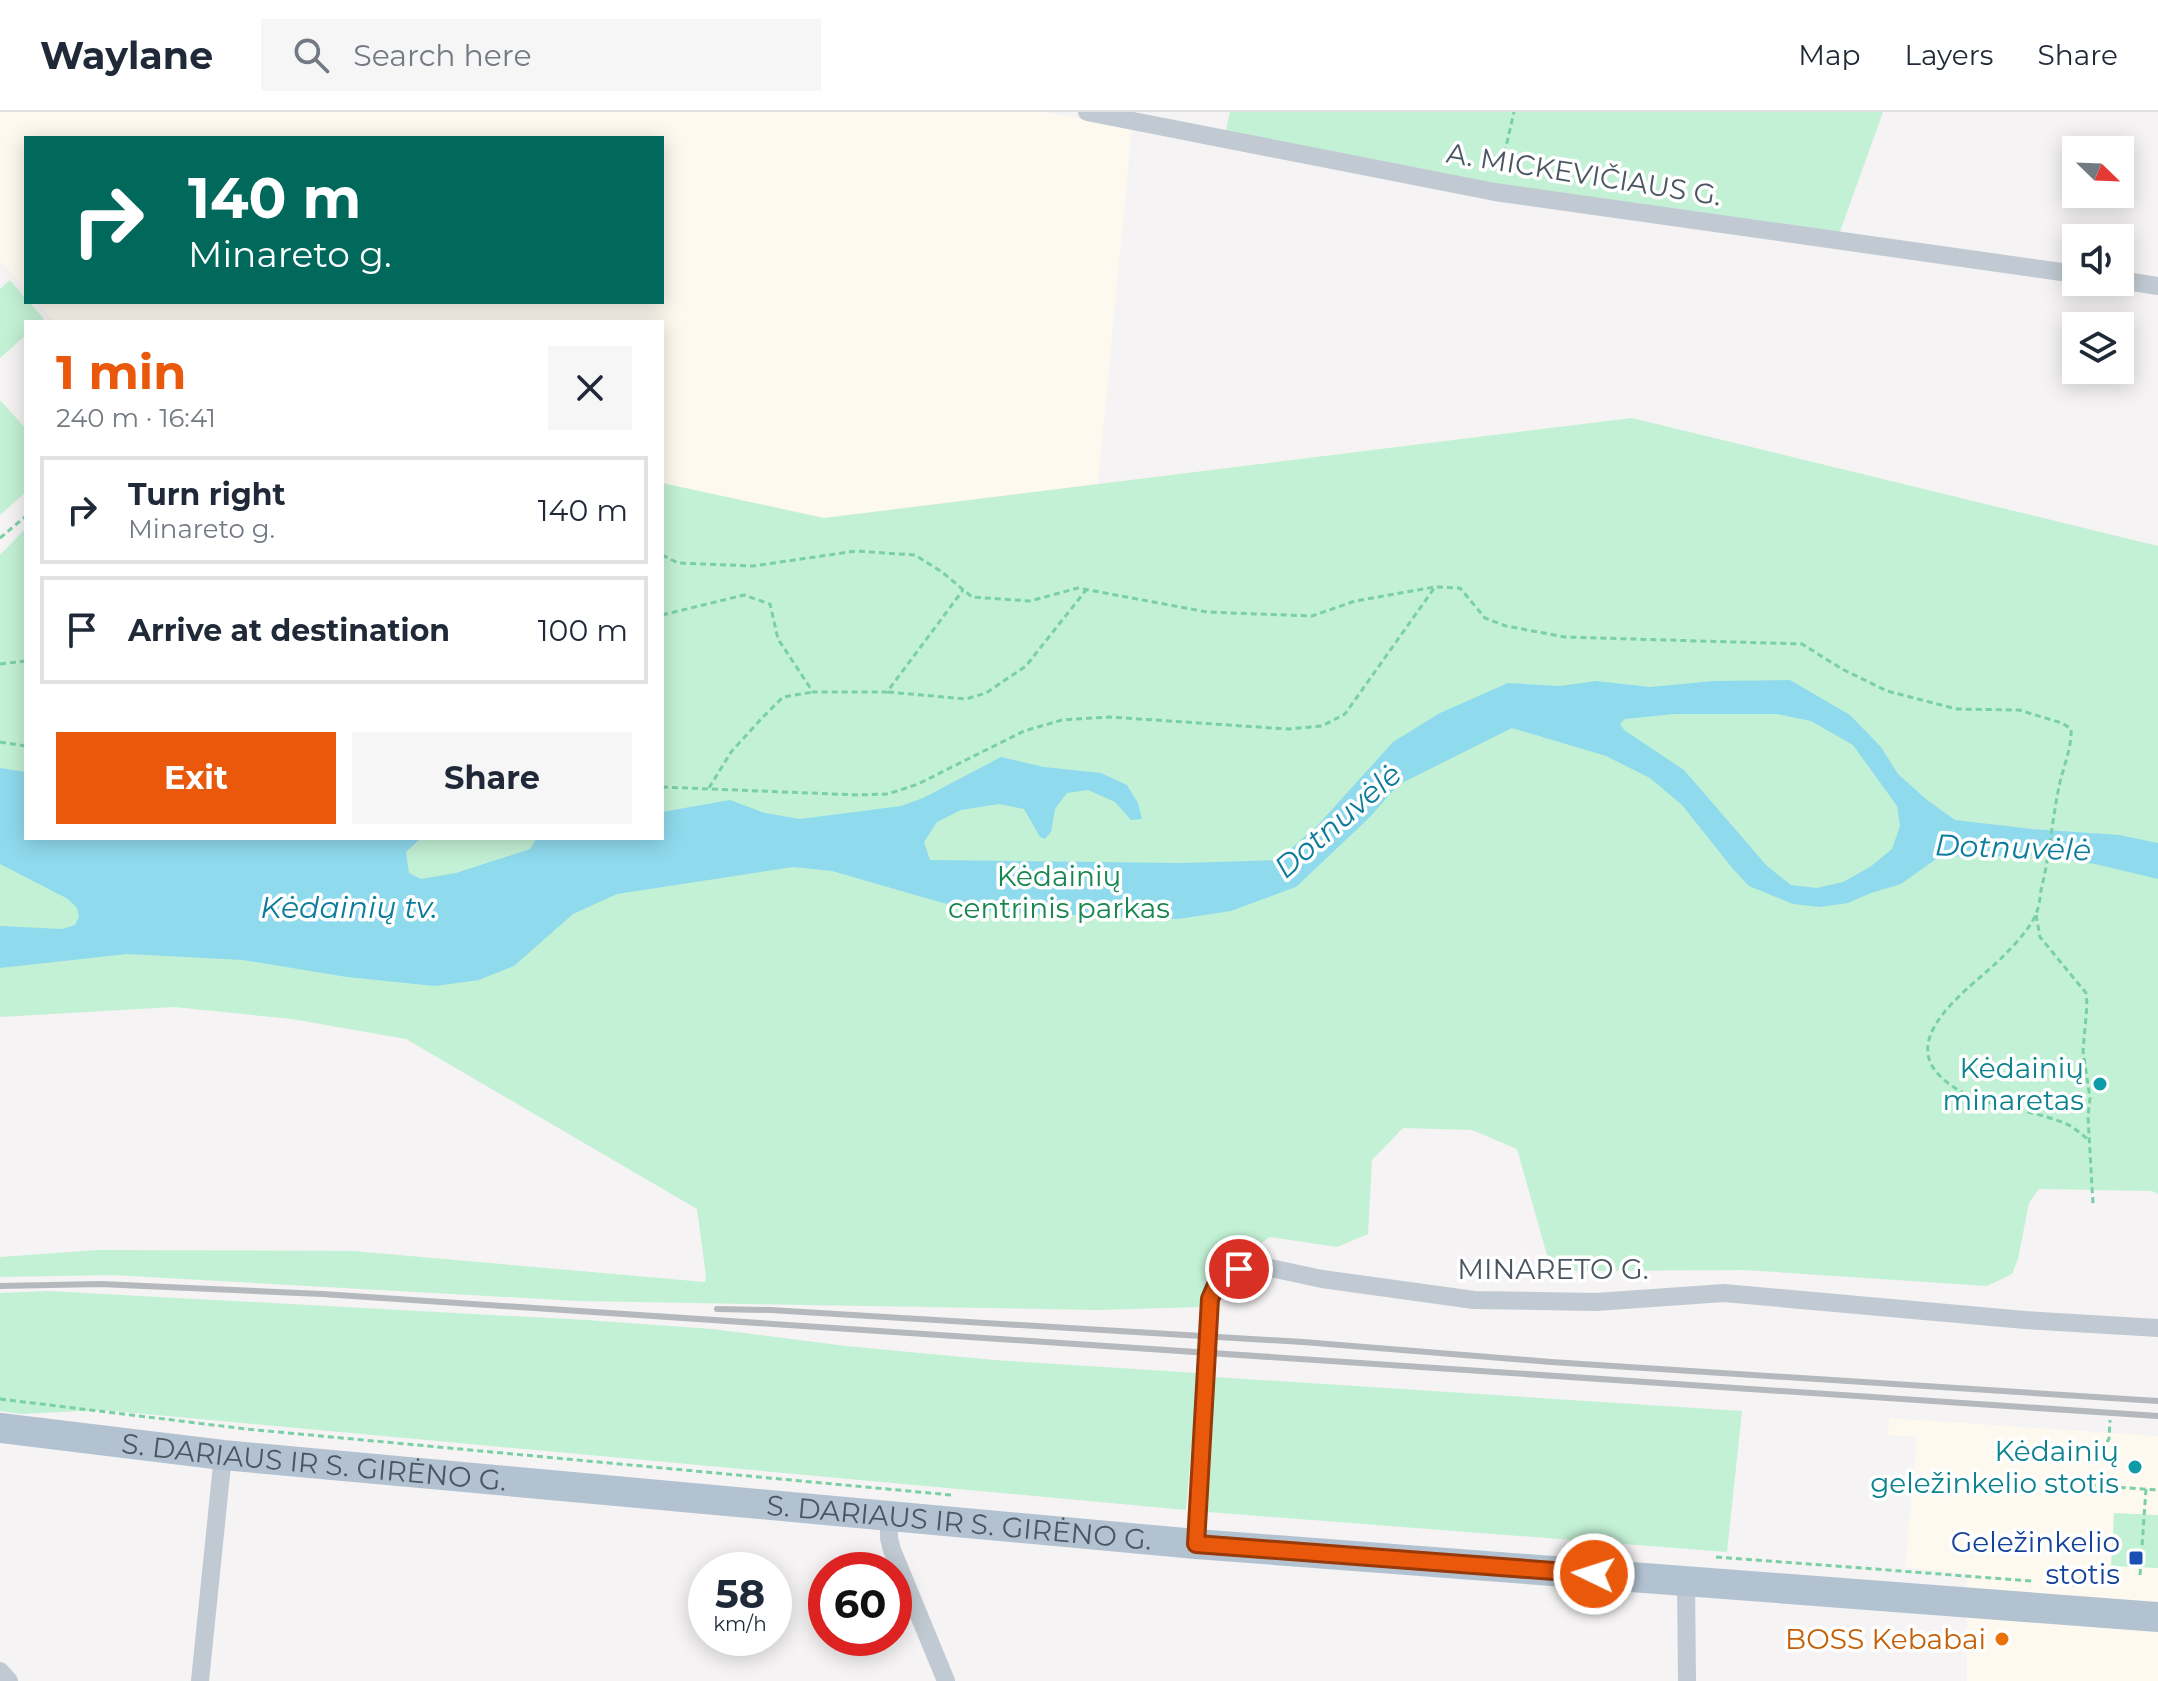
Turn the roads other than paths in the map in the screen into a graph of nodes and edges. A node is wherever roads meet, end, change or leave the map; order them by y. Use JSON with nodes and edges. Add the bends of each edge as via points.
{"nodes":[{"id":1,"x":1087,"y":112,"type":"edge"},
{"id":2,"x":2062,"y":272,"type":"edge"},
{"id":3,"x":2134,"y":282,"type":"edge"},
{"id":4,"x":2158,"y":286,"type":"edge"},
{"id":5,"x":2158,"y":1328,"type":"edge"},
{"id":6,"x":0,"y":1428,"type":"edge"},
{"id":7,"x":223,"y":1455,"type":"junction"},
{"id":8,"x":889,"y":1516,"type":"junction"},
{"id":9,"x":1196,"y":1544,"type":"junction"},
{"id":10,"x":1686,"y":1581,"type":"junction"},
{"id":11,"x":2158,"y":1617,"type":"edge"},
{"id":12,"x":0,"y":1671,"type":"edge"},
{"id":13,"x":9,"y":1681,"type":"edge"},
{"id":14,"x":200,"y":1681,"type":"edge"},
{"id":15,"x":946,"y":1681,"type":"edge"},
{"id":16,"x":1687,"y":1681,"type":"edge"}],
"edges":[{"from":1,"to":2,"type":"street","name":"A. MICKEVIČIAUS G.","via":[[1495,192]]},
{"from":3,"to":4,"type":"street"},
{"from":5,"to":9,"type":"street","name":"MINARETO G.","via":[[1724,1293],[1596,1302],[1474,1300],[1252,1264],[1216,1285],[1210,1299]]},
{"from":6,"to":7,"type":"main road","name":"S. DARIAUS IR S. GIRĖNO G."},
{"from":7,"to":8,"type":"main road","name":"S. DARIAUS IR S. GIRĖNO G."},
{"from":7,"to":14,"type":"street"},
{"from":8,"to":9,"type":"main road","name":"S. DARIAUS IR S. GIRĖNO G."},
{"from":8,"to":15,"type":"street","via":[[892,1550]]},
{"from":9,"to":10,"type":"main road","name":"S. DARIAUS IR S. GIRĖNO G."},
{"from":10,"to":11,"type":"main road","name":"S. DARIAUS IR S. GIRĖNO G."},
{"from":10,"to":16,"type":"street"},
{"from":12,"to":13,"type":"street"}]}
